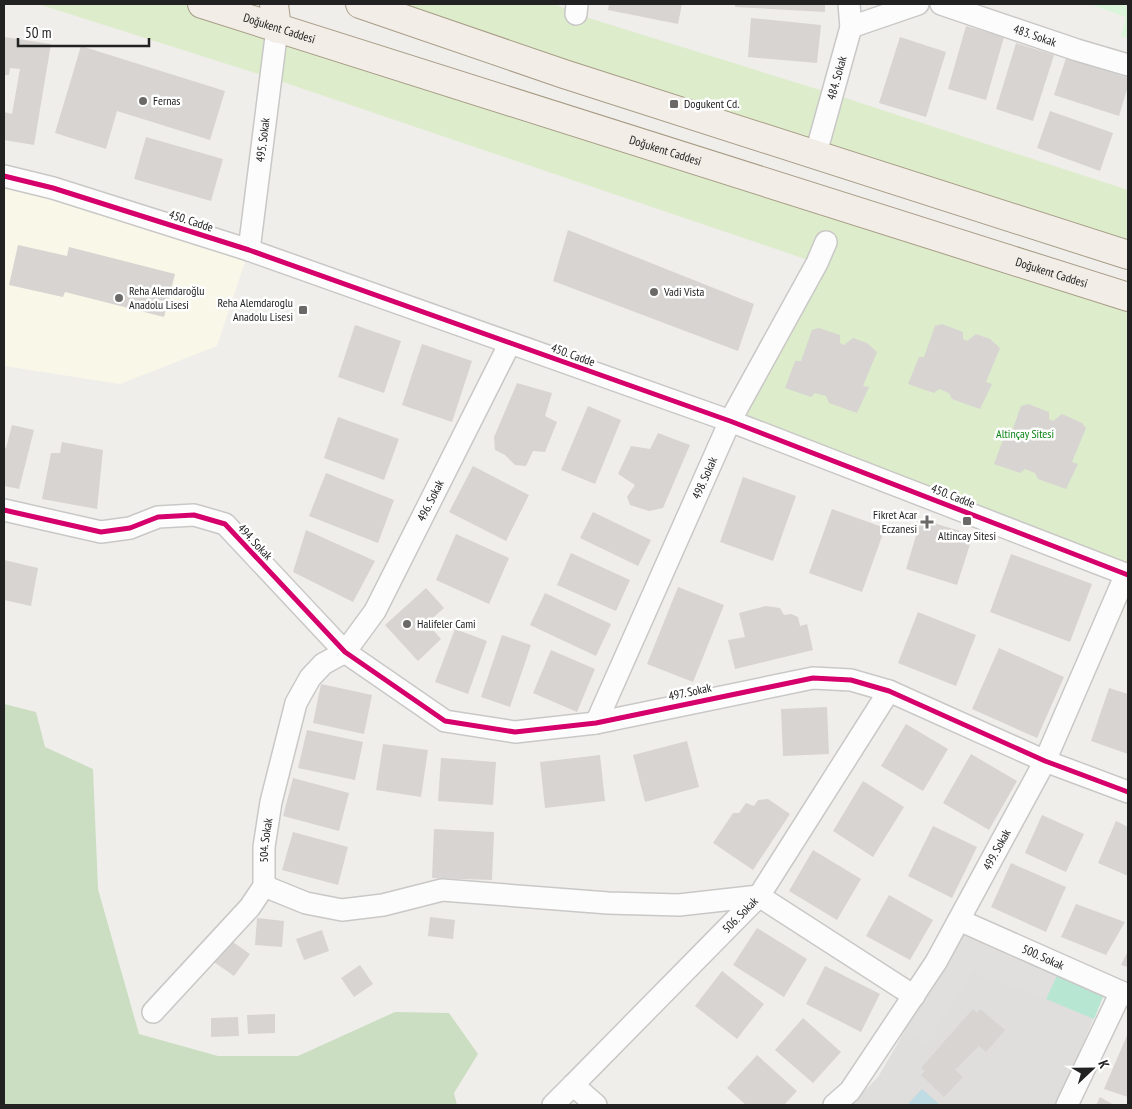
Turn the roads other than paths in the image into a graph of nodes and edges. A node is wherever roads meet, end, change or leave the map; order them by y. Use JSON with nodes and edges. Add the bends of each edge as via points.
{"nodes":[{"id":1,"x":202,"y":4,"type":"edge"},
{"id":2,"x":360,"y":4,"type":"edge"},
{"id":3,"x":849,"y":4,"type":"edge"},
{"id":4,"x":918,"y":4,"type":"edge"},
{"id":5,"x":941,"y":4,"type":"edge"},
{"id":6,"x":276,"y":16,"type":"edge"},
{"id":7,"x":851,"y":27,"type":"junction"},
{"id":8,"x":1128,"y":65,"type":"edge"},
{"id":9,"x":816,"y":153,"type":"junction"},
{"id":10,"x":4,"y":176,"type":"edge"},
{"id":11,"x":826,"y":242,"type":"dead end"},
{"id":12,"x":249,"y":250,"type":"junction"},
{"id":13,"x":1128,"y":254,"type":"edge"},
{"id":14,"x":1128,"y":297,"type":"edge"},
{"id":15,"x":510,"y":343,"type":"junction"},
{"id":16,"x":730,"y":421,"type":"junction"},
{"id":17,"x":4,"y":510,"type":"edge"},
{"id":18,"x":1127,"y":574,"type":"edge"},
{"id":19,"x":345,"y":652,"type":"junction"},
{"id":20,"x":889,"y":692,"type":"junction"},
{"id":21,"x":596,"y":723,"type":"junction"},
{"id":22,"x":1045,"y":761,"type":"junction"},
{"id":23,"x":1128,"y":792,"type":"edge"},
{"id":24,"x":264,"y":886,"type":"junction"},
{"id":25,"x":759,"y":896,"type":"junction"},
{"id":26,"x":959,"y":920,"type":"junction"},
{"id":27,"x":1125,"y":993,"type":"edge"},
{"id":28,"x":914,"y":996,"type":"junction"},
{"id":29,"x":154,"y":1012,"type":"dead end"},
{"id":30,"x":573,"y":1085,"type":"junction"},
{"id":31,"x":552,"y":1105,"type":"edge"},
{"id":32,"x":596,"y":1105,"type":"edge"},
{"id":33,"x":834,"y":1105,"type":"edge"},
{"id":34,"x":1067,"y":1105,"type":"edge"}],
"edges":[{"from":1,"to":6,"type":"main road","name":"Doğukent Caddesi"},
{"from":2,"to":9,"type":"main road","via":[[564,74]]},
{"from":3,"to":7,"type":"street","name":"484. Sokak"},
{"from":4,"to":7,"type":"street"},
{"from":5,"to":8,"type":"street","name":"483. Sokak"},
{"from":6,"to":12,"type":"street","name":"495. Sokak"},
{"from":6,"to":14,"type":"main road","name":"Doğukent Caddesi"},
{"from":7,"to":9,"type":"street","name":"484. Sokak"},
{"from":9,"to":13,"type":"main road"},
{"from":10,"to":12,"type":"street","name":"450. Cadde","via":[[53,188]]},
{"from":11,"to":16,"type":"street","name":"498. Sokak"},
{"from":12,"to":15,"type":"street","name":"450. Cadde"},
{"from":15,"to":16,"type":"street","name":"450. Cadde"},
{"from":15,"to":19,"type":"street","name":"496. Sokak","via":[[375,612]]},
{"from":16,"to":18,"type":"street","name":"450. Cadde"},
{"from":16,"to":21,"type":"street","name":"498. Sokak"},
{"from":17,"to":19,"type":"street","name":"494. Sokak","via":[[100,532],[130,528],[158,517],[194,515],[225,524]]},
{"from":18,"to":22,"type":"street","name":"499. Sokak"},
{"from":19,"to":21,"type":"street","name":"497. Sokak","via":[[445,721],[515,732]]},
{"from":19,"to":24,"type":"street","name":"504. Sokak","via":[[324,664],[310,678],[296,703],[271,802],[264,847]]},
{"from":20,"to":21,"type":"street","name":"497. Sokak","via":[[851,680],[813,678]]},
{"from":20,"to":22,"type":"street","name":"497. Sokak"},
{"from":20,"to":25,"type":"street","name":"506. Sokak"},
{"from":22,"to":23,"type":"street","name":"497. Sokak"},
{"from":22,"to":26,"type":"street","name":"499. Sokak"},
{"from":24,"to":25,"type":"street","via":[[306,903],[342,910],[383,905],[442,890],[679,905]]},
{"from":24,"to":29,"type":"street","via":[[250,906]]},
{"from":25,"to":28,"type":"street"},
{"from":25,"to":30,"type":"street","name":"506. Sokak"},
{"from":26,"to":27,"type":"street","name":"500. Sokak"},
{"from":26,"to":28,"type":"street","name":"499. Sokak"},
{"from":27,"to":34,"type":"street"},
{"from":28,"to":33,"type":"street","name":"499. Sokak","via":[[850,1091]]},
{"from":30,"to":31,"type":"street","name":"506. Sokak"},
{"from":30,"to":32,"type":"street"}]}
